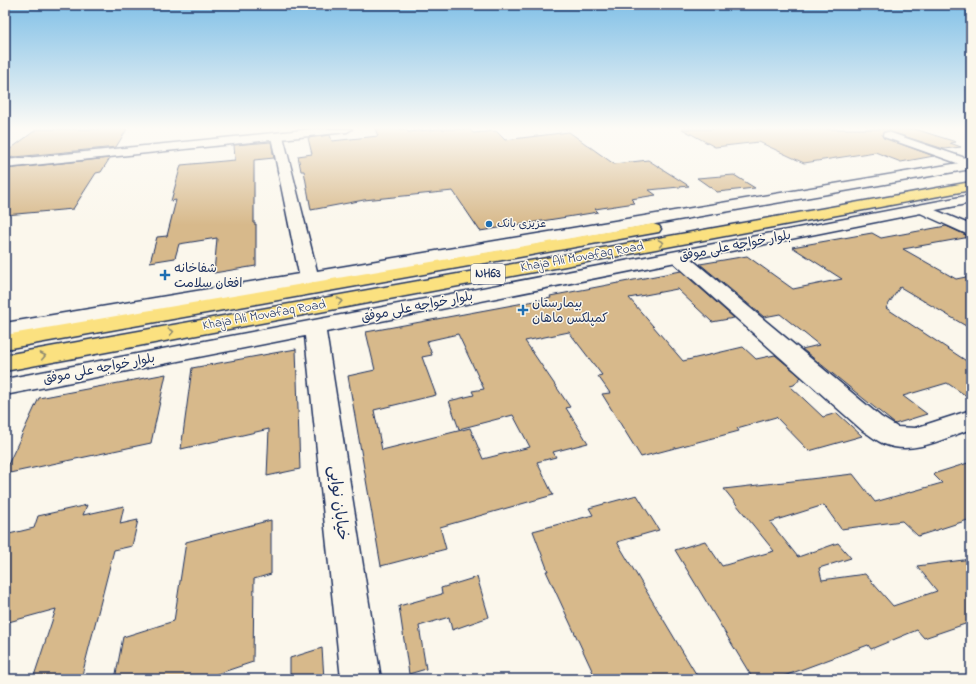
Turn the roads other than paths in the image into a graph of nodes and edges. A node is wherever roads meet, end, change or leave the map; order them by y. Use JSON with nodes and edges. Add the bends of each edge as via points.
{"nodes":[{"id":1,"x":35,"y":161,"type":"edge"},
{"id":2,"x":282,"y":161,"type":"edge"},
{"id":3,"x":960,"y":161,"type":"edge"},
{"id":4,"x":5,"y":164,"type":"edge"},
{"id":5,"x":971,"y":165,"type":"edge"},
{"id":6,"x":971,"y":173,"type":"edge"},
{"id":7,"x":971,"y":186,"type":"edge"},
{"id":8,"x":971,"y":199,"type":"edge"},
{"id":9,"x":923,"y":209,"type":"junction"},
{"id":10,"x":971,"y":231,"type":"edge"},
{"id":11,"x":678,"y":257,"type":"junction"},
{"id":12,"x":312,"y":300,"type":"junction"},
{"id":13,"x":5,"y":330,"type":"edge"},
{"id":14,"x":5,"y":342,"type":"edge"},
{"id":15,"x":5,"y":363,"type":"edge"},
{"id":16,"x":5,"y":388,"type":"edge"},
{"id":17,"x":971,"y":419,"type":"edge"},
{"id":18,"x":361,"y":679,"type":"edge"}],
"edges":[{"from":1,"to":4,"type":"street"},
{"from":2,"to":12,"type":"street","name":"خیابان نوایی"},
{"from":3,"to":5,"type":"street"},
{"from":5,"to":12,"type":"street"},
{"from":6,"to":12,"type":"highway","name":"Khaja Ali Movafaq Road","number":"NH63"},
{"from":12,"to":7,"type":"highway","name":"Khaja Ali Movafaq Road","number":"NH63","one_way":true},
{"from":8,"to":9,"type":"street","name":"بلوار خواجه علی موفق"},
{"from":9,"to":10,"type":"street"},
{"from":9,"to":11,"type":"street","name":"بلوار خواجه علی موفق"},
{"from":11,"to":12,"type":"street","name":"بلوار خواجه علی موفق"},
{"from":11,"to":17,"type":"street","via":[[872,424],[892,437],[915,438]]},
{"from":12,"to":13,"type":"street"},
{"from":12,"to":14,"type":"highway","name":"Khaja Ali Movafaq Road","number":"NH63"},
{"from":15,"to":12,"type":"highway","name":"Khaja Ali Movafaq Road","number":"NH63","one_way":true},
{"from":12,"to":16,"type":"street","name":"بلوار خواجه علی موفق"},
{"from":12,"to":18,"type":"street","name":"خیابان نوایی"}]}
